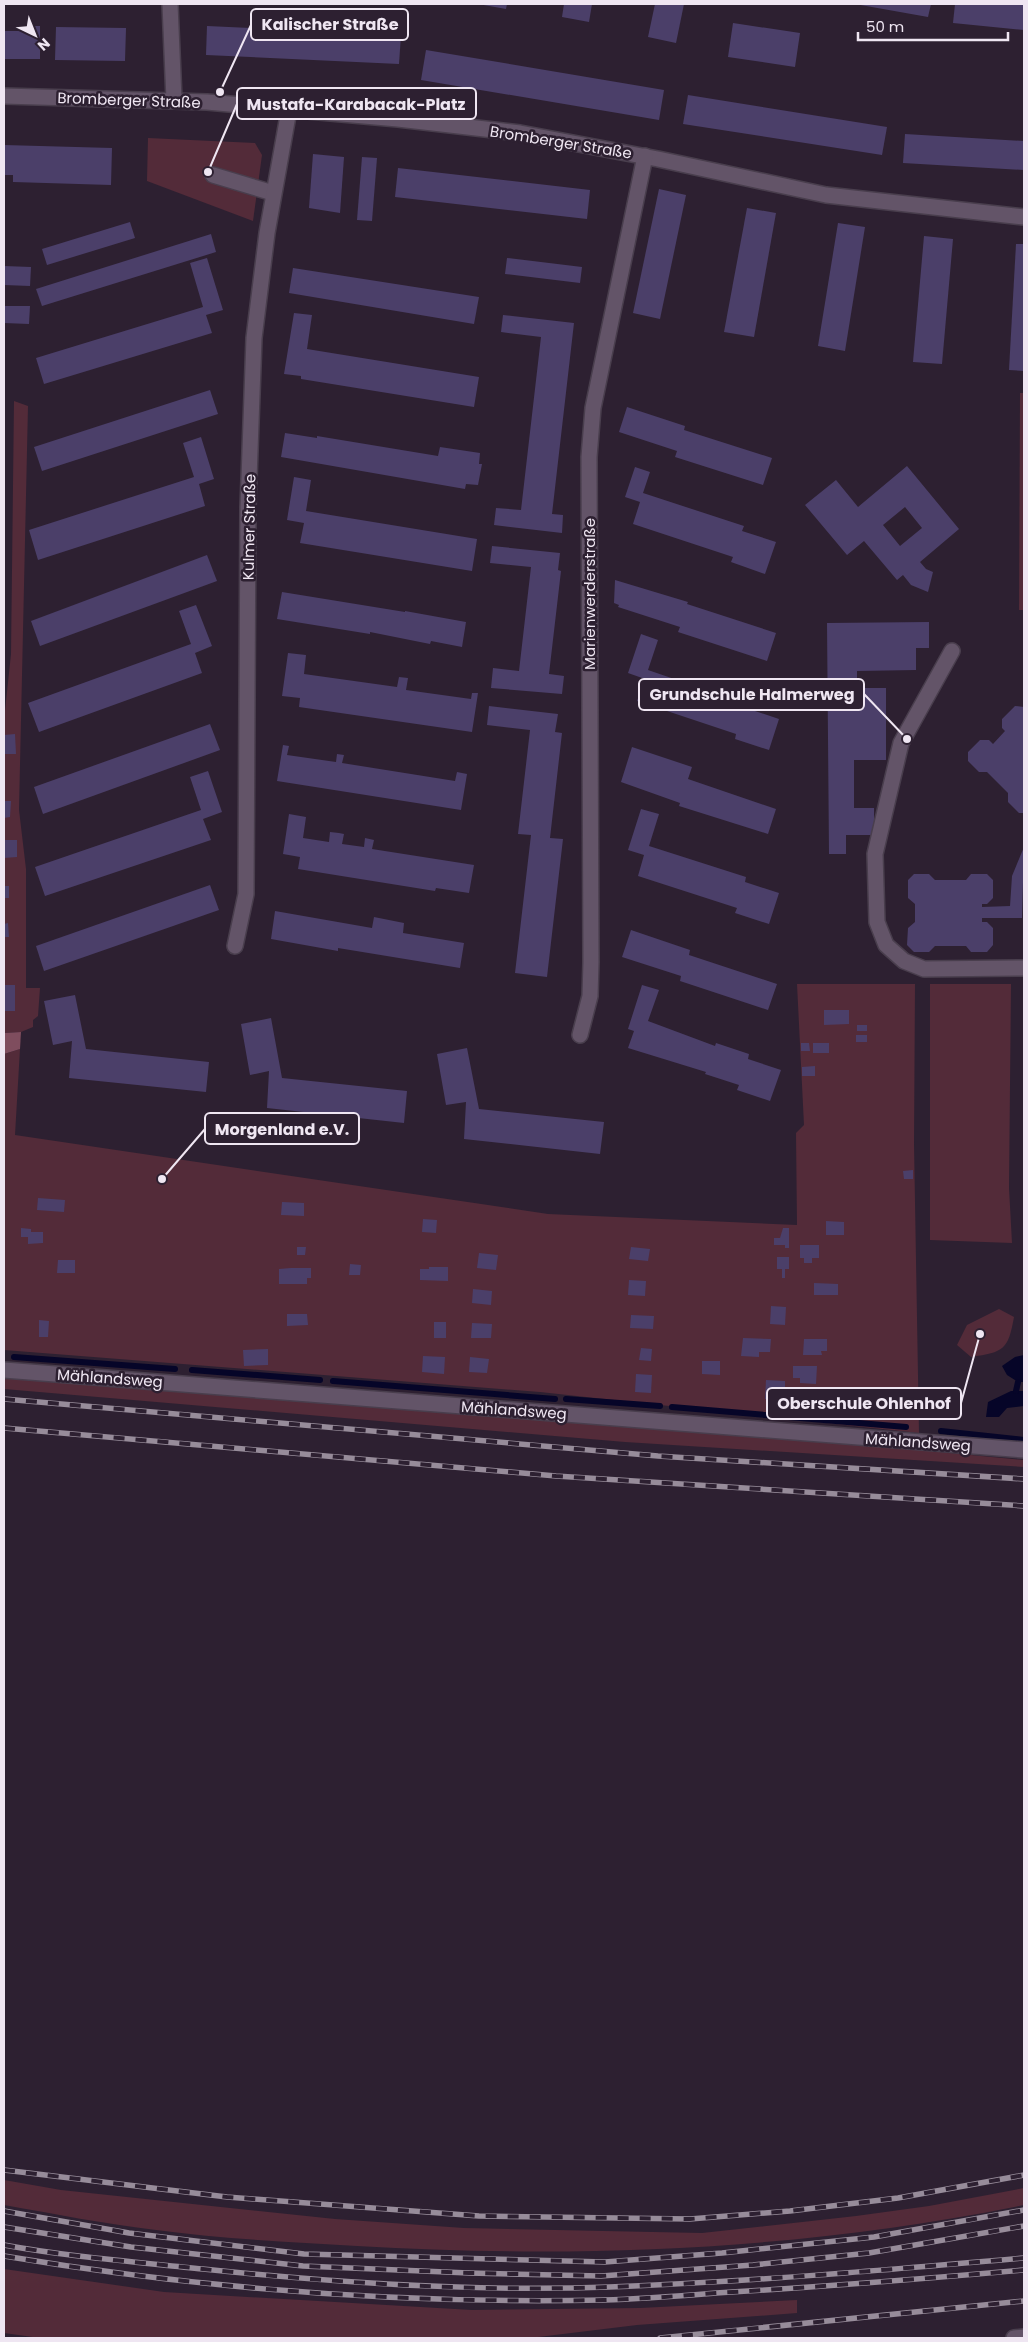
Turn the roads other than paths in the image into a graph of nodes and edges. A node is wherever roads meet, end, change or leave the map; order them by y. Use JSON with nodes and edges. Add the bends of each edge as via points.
{"nodes":[{"id":1,"x":170,"y":4,"type":"edge"},
{"id":2,"x":4,"y":96,"type":"edge"},
{"id":3,"x":174,"y":100,"type":"junction"},
{"id":4,"x":289,"y":110,"type":"junction"},
{"id":5,"x":645,"y":156,"type":"junction"},
{"id":6,"x":213,"y":175,"type":"dead end"},
{"id":7,"x":274,"y":193,"type":"junction"},
{"id":8,"x":1024,"y":217,"type":"edge"},
{"id":9,"x":952,"y":651,"type":"dead end"},
{"id":10,"x":236,"y":946,"type":"dead end"},
{"id":11,"x":1024,"y":968,"type":"edge"},
{"id":12,"x":580,"y":1035,"type":"dead end"},
{"id":13,"x":4,"y":1370,"type":"edge"},
{"id":14,"x":1024,"y":1450,"type":"edge"},
{"id":15,"x":1024,"y":2337,"type":"edge"},
{"id":16,"x":1014,"y":2338,"type":"edge"}],
"edges":[{"from":1,"to":3,"type":"street"},
{"from":2,"to":3,"type":"street","name":"Bromberger Straße"},
{"from":3,"to":4,"type":"street","name":"Bromberger Straße"},
{"from":4,"to":5,"type":"street","name":"Bromberger Straße","via":[[520,133]]},
{"from":4,"to":7,"type":"street","name":"Kulmer Straße"},
{"from":5,"to":8,"type":"street","name":"Bromberger Straße","via":[[826,196]]},
{"from":5,"to":12,"type":"street","name":"Marienwerderstraße","via":[[592,408],[589,457],[591,962],[590,996]]},
{"from":6,"to":7,"type":"street"},
{"from":7,"to":10,"type":"street","name":"Kulmer Straße","via":[[254,338],[248,507],[246,894]]},
{"from":9,"to":11,"type":"street","via":[[901,743],[875,854],[877,922],[886,946],[904,961],[924,969]]},
{"from":13,"to":14,"type":"street","name":"Mählandsweg"},
{"from":15,"to":16,"type":"street"}]}
